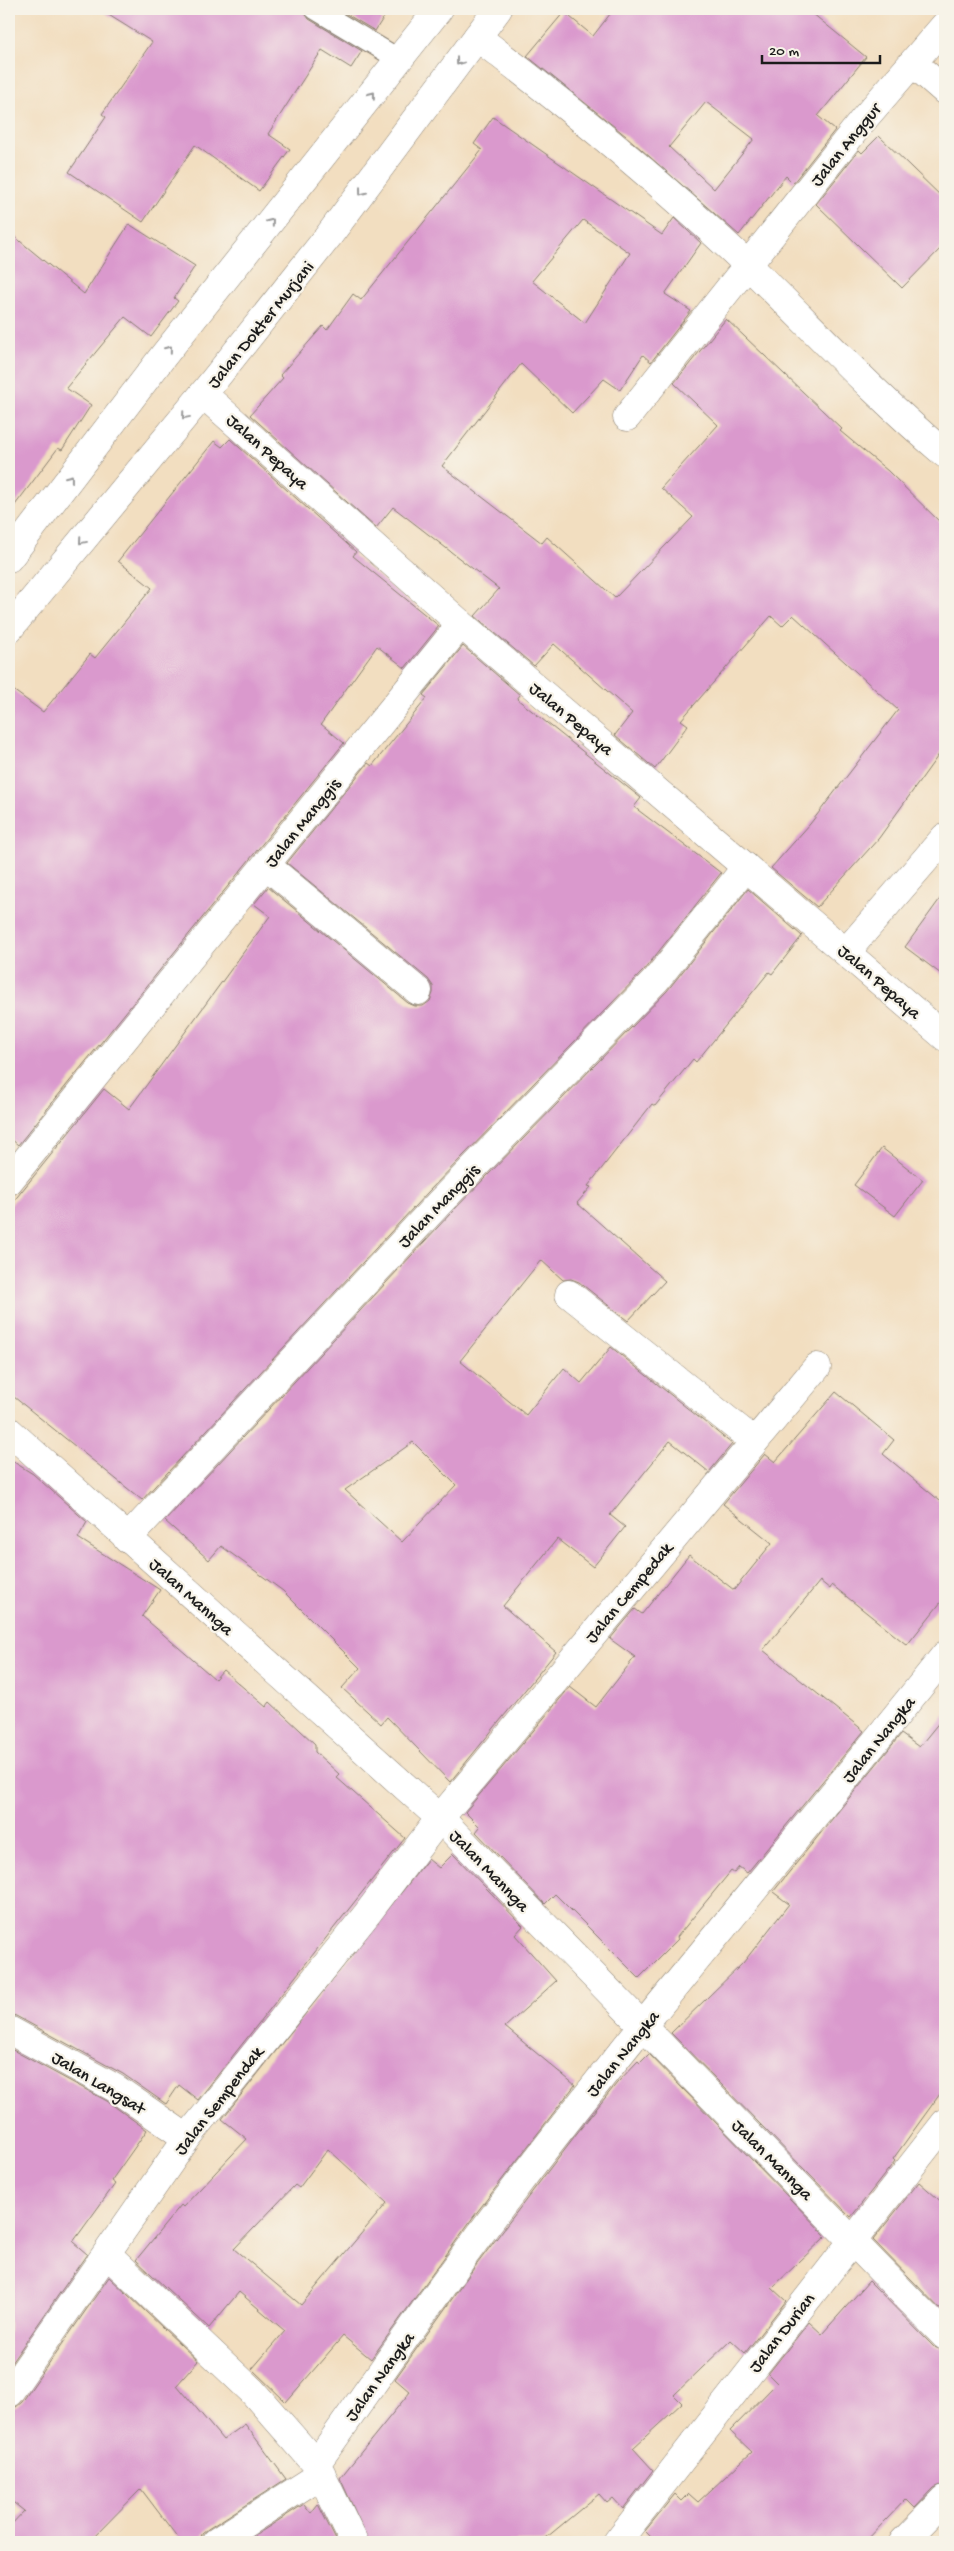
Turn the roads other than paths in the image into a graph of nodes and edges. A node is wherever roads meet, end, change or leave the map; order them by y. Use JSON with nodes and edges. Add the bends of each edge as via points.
{"nodes":[{"id":1,"x":316,"y":9,"type":"edge"},
{"id":2,"x":440,"y":9,"type":"edge"},
{"id":3,"x":498,"y":9,"type":"edge"},
{"id":4,"x":945,"y":25,"type":"edge"},
{"id":5,"x":477,"y":37,"type":"junction"},
{"id":6,"x":400,"y":60,"type":"junction"},
{"id":7,"x":913,"y":62,"type":"junction"},
{"id":8,"x":945,"y":91,"type":"edge"},
{"id":9,"x":748,"y":266,"type":"junction"},
{"id":10,"x":203,"y":394,"type":"junction"},
{"id":11,"x":627,"y":416,"type":"dead end"},
{"id":12,"x":945,"y":454,"type":"edge"},
{"id":13,"x":9,"y":558,"type":"edge"},
{"id":14,"x":461,"y":624,"type":"junction"},
{"id":15,"x":9,"y":629,"type":"edge"},
{"id":16,"x":945,"y":837,"type":"edge"},
{"id":17,"x":267,"y":866,"type":"junction"},
{"id":18,"x":746,"y":867,"type":"junction"},
{"id":19,"x":846,"y":952,"type":"junction"},
{"id":20,"x":418,"y":991,"type":"dead end"},
{"id":21,"x":945,"y":1037,"type":"edge"},
{"id":22,"x":9,"y":1181,"type":"edge"},
{"id":23,"x":569,"y":1294,"type":"dead end"},
{"id":24,"x":816,"y":1367,"type":"dead end"},
{"id":25,"x":9,"y":1432,"type":"edge"},
{"id":26,"x":754,"y":1441,"type":"junction"},
{"id":27,"x":127,"y":1539,"type":"junction"},
{"id":28,"x":945,"y":1655,"type":"edge"},
{"id":29,"x":440,"y":1818,"type":"junction"},
{"id":30,"x":643,"y":2026,"type":"junction"},
{"id":31,"x":9,"y":2030,"type":"edge"},
{"id":32,"x":945,"y":2123,"type":"edge"},
{"id":33,"x":187,"y":2138,"type":"junction"},
{"id":34,"x":854,"y":2241,"type":"junction"},
{"id":35,"x":107,"y":2254,"type":"junction"},
{"id":36,"x":945,"y":2336,"type":"edge"},
{"id":37,"x":9,"y":2393,"type":"edge"},
{"id":38,"x":319,"y":2469,"type":"junction"},
{"id":39,"x":945,"y":2499,"type":"edge"},
{"id":40,"x":216,"y":2542,"type":"edge"},
{"id":41,"x":354,"y":2542,"type":"edge"},
{"id":42,"x":617,"y":2542,"type":"edge"},
{"id":43,"x":903,"y":2542,"type":"edge"}],
"edges":[{"from":1,"to":6,"type":"lane"},
{"from":2,"to":6,"type":"street"},
{"from":3,"to":5,"type":"street","name":"Jalan Dokter Murjani"},
{"from":4,"to":7,"type":"street","name":"Jalan Anggur"},
{"from":5,"to":9,"type":"street","via":[[552,94],[662,187]]},
{"from":5,"to":10,"type":"street","name":"Jalan Dokter Murjani","one_way":true,"via":[[328,238]]},
{"from":13,"to":6,"type":"street","one_way":true,"via":[[164,355]]},
{"from":7,"to":8,"type":"street"},
{"from":7,"to":9,"type":"street","name":"Jalan Anggur"},
{"from":9,"to":11,"type":"street","name":"Jalan Anggur"},
{"from":9,"to":12,"type":"street","via":[[900,416]]},
{"from":10,"to":14,"type":"street","name":"Jalan Pepaya"},
{"from":10,"to":15,"type":"street","name":"Jalan Dokter Murjani","one_way":true},
{"from":14,"to":17,"type":"street","name":"Jalan Manggis"},
{"from":14,"to":18,"type":"street","name":"Jalan Pepaya"},
{"from":16,"to":19,"type":"street"},
{"from":17,"to":20,"type":"street"},
{"from":17,"to":22,"type":"street","name":"Jalan Manggis"},
{"from":18,"to":19,"type":"street","name":"Jalan Pepaya"},
{"from":18,"to":27,"type":"street","name":"Jalan Manggis","via":[[656,980],[439,1203]]},
{"from":19,"to":21,"type":"street","name":"Jalan Pepaya"},
{"from":23,"to":26,"type":"street"},
{"from":24,"to":26,"type":"street","name":"Jalan Cempedak"},
{"from":25,"to":27,"type":"street","name":"Jalan Mannga"},
{"from":26,"to":29,"type":"street","name":"Jalan Cempedak"},
{"from":27,"to":29,"type":"street","name":"Jalan Mannga"},
{"from":28,"to":30,"type":"street","name":"Jalan Nangka"},
{"from":29,"to":30,"type":"street","name":"Jalan Mannga"},
{"from":29,"to":33,"type":"street","name":"Jalan Sempendak"},
{"from":30,"to":34,"type":"street","name":"Jalan Mannga"},
{"from":30,"to":38,"type":"street","name":"Jalan Nangka","via":[[511,2193]]},
{"from":31,"to":33,"type":"street","name":"Jalan Langsat","via":[[115,2088]]},
{"from":32,"to":34,"type":"street","name":"Jalan Durian"},
{"from":33,"to":35,"type":"street","name":"Jalan Sempendak"},
{"from":34,"to":36,"type":"street","name":"Jalan Mannga"},
{"from":34,"to":42,"type":"street","name":"Jalan Durian"},
{"from":35,"to":37,"type":"street","name":"Jalan Sempendak"},
{"from":35,"to":38,"type":"street","via":[[252,2391]]},
{"from":38,"to":40,"type":"street"},
{"from":38,"to":41,"type":"street"},
{"from":39,"to":43,"type":"street"}]}
